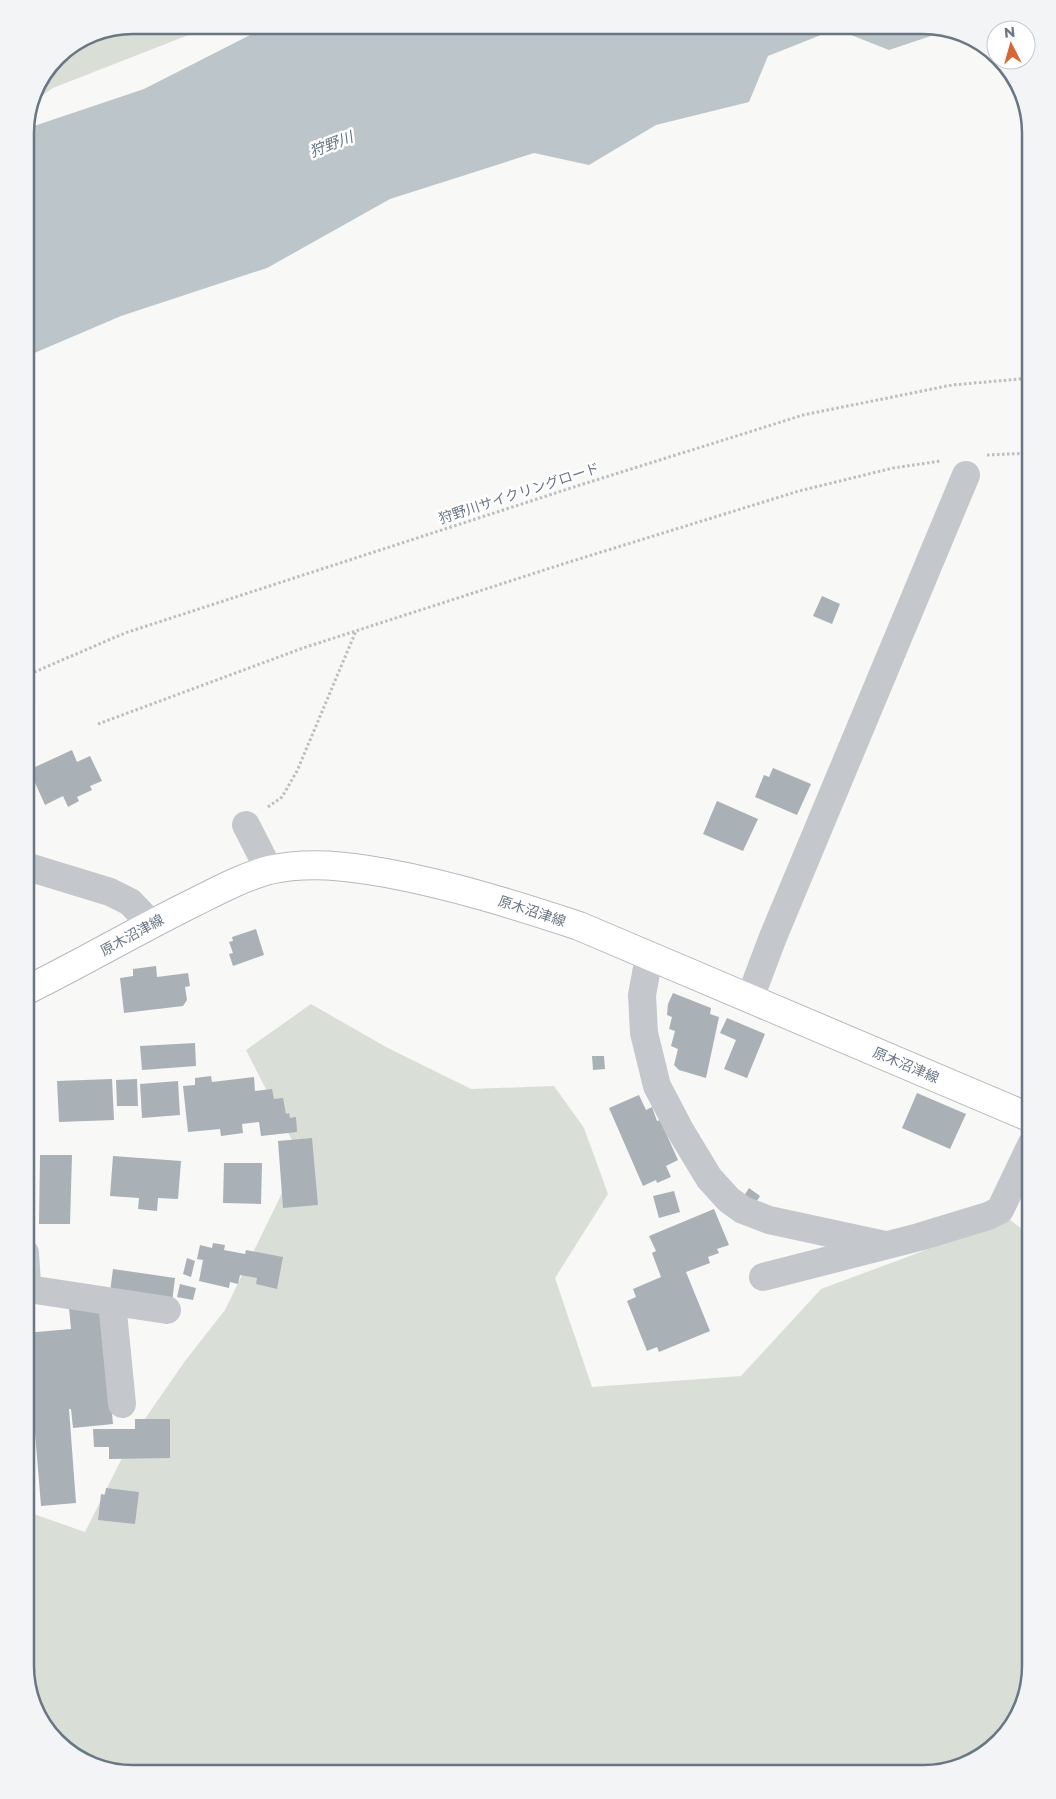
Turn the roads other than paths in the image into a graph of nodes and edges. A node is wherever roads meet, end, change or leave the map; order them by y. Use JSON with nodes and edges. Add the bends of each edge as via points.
{"nodes":[{"id":1,"x":956,"y":467,"type":"road end"},
{"id":2,"x":246,"y":825,"type":"road end"},
{"id":3,"x":34,"y":869,"type":"edge"},
{"id":4,"x":270,"y":870,"type":"junction"},
{"id":5,"x":151,"y":924,"type":"junction"},
{"id":6,"x":650,"y":957,"type":"junction"},
{"id":7,"x":34,"y":986,"type":"edge"},
{"id":8,"x":750,"y":998,"type":"junction"},
{"id":9,"x":1022,"y":1114,"type":"edge"},
{"id":10,"x":1022,"y":1164,"type":"edge"},
{"id":11,"x":885,"y":1245,"type":"junction"},
{"id":12,"x":763,"y":1277,"type":"dead end"},
{"id":13,"x":34,"y":1290,"type":"edge"},
{"id":14,"x":112,"y":1302,"type":"junction"},
{"id":15,"x":167,"y":1310,"type":"dead end"},
{"id":16,"x":122,"y":1404,"type":"dead end"}],
"edges":[{"from":1,"to":8,"type":"street"},
{"from":2,"to":4,"type":"street"},
{"from":3,"to":5,"type":"street","via":[[110,892],[130,902]]},
{"from":4,"to":5,"type":"main road","name":"原木沼津線","via":[[237,882]]},
{"from":4,"to":6,"type":"main road","name":"原木沼津線","via":[[321,864],[429,881],[579,926]]},
{"from":5,"to":7,"type":"main road","name":"原木沼津線"},
{"from":6,"to":8,"type":"main road","name":"原木沼津線"},
{"from":6,"to":11,"type":"street","via":[[642,995],[644,1033],[657,1086],[709,1178],[729,1200],[768,1220]]},
{"from":8,"to":9,"type":"main road","name":"原木沼津線"},
{"from":10,"to":11,"type":"street","via":[[1000,1210]]},
{"from":11,"to":12,"type":"street"},
{"from":13,"to":14,"type":"street"},
{"from":14,"to":15,"type":"street"},
{"from":14,"to":16,"type":"street"}]}
